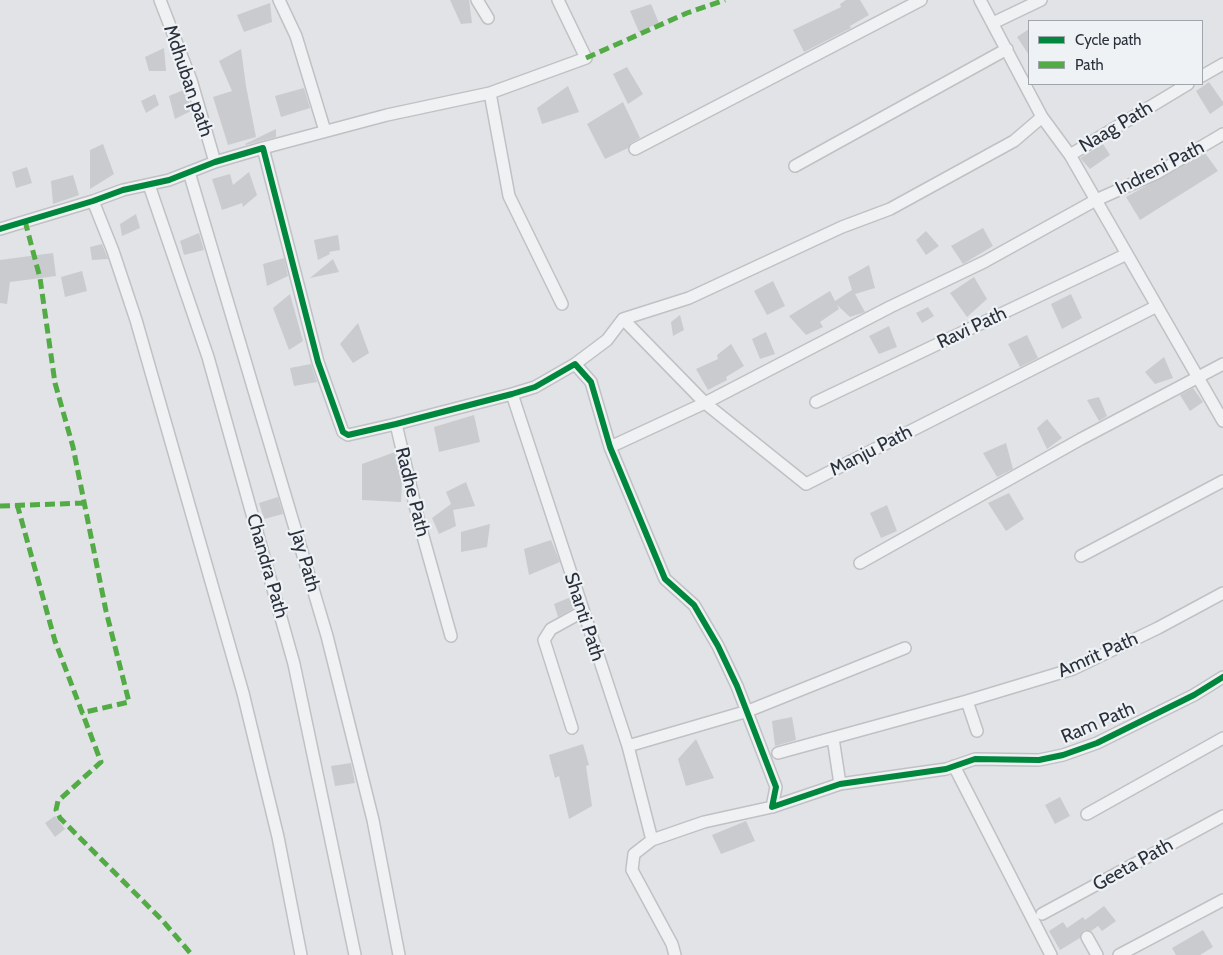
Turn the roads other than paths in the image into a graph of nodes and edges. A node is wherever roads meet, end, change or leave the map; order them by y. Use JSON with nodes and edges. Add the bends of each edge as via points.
{"nodes":[{"id":1,"x":160,"y":0,"type":"edge"},
{"id":2,"x":279,"y":0,"type":"edge"},
{"id":3,"x":477,"y":0,"type":"edge"},
{"id":4,"x":921,"y":0,"type":"edge"},
{"id":5,"x":980,"y":0,"type":"edge"},
{"id":6,"x":1041,"y":0,"type":"edge"},
{"id":7,"x":560,"y":1,"type":"edge"},
{"id":8,"x":488,"y":18,"type":"dead end"},
{"id":9,"x":993,"y":23,"type":"junction"},
{"id":10,"x":1007,"y":49,"type":"junction"},
{"id":11,"x":1223,"y":64,"type":"edge"},
{"id":12,"x":1203,"y":75,"type":"edge"},
{"id":13,"x":1186,"y":85,"type":"edge"},
{"id":14,"x":490,"y":93,"type":"junction"},
{"id":15,"x":1042,"y":117,"type":"junction"},
{"id":16,"x":324,"y":131,"type":"junction"},
{"id":17,"x":1223,"y":134,"type":"edge"},
{"id":18,"x":263,"y":148,"type":"junction"},
{"id":19,"x":635,"y":150,"type":"dead end"},
{"id":20,"x":1070,"y":155,"type":"junction"},
{"id":21,"x":215,"y":162,"type":"junction"},
{"id":22,"x":795,"y":166,"type":"dead end"},
{"id":23,"x":189,"y":172,"type":"junction"},
{"id":24,"x":149,"y":185,"type":"junction"},
{"id":25,"x":1096,"y":200,"type":"junction"},
{"id":26,"x":93,"y":201,"type":"junction"},
{"id":27,"x":0,"y":229,"type":"edge"},
{"id":28,"x":1127,"y":254,"type":"junction"},
{"id":29,"x":562,"y":304,"type":"dead end"},
{"id":30,"x":1157,"y":306,"type":"junction"},
{"id":31,"x":624,"y":319,"type":"junction"},
{"id":32,"x":575,"y":364,"type":"junction"},
{"id":33,"x":1223,"y":364,"type":"edge"},
{"id":34,"x":1197,"y":378,"type":"junction"},
{"id":35,"x":512,"y":394,"type":"junction"},
{"id":36,"x":816,"y":402,"type":"dead end"},
{"id":37,"x":705,"y":403,"type":"junction"},
{"id":38,"x":1223,"y":421,"type":"edge"},
{"id":39,"x":396,"y":424,"type":"junction"},
{"id":40,"x":610,"y":447,"type":"junction"},
{"id":41,"x":1223,"y":481,"type":"edge"},
{"id":42,"x":1081,"y":556,"type":"dead end"},
{"id":43,"x":860,"y":563,"type":"dead end"},
{"id":44,"x":1223,"y":593,"type":"edge"},
{"id":45,"x":582,"y":612,"type":"junction"},
{"id":46,"x":451,"y":636,"type":"dead end"},
{"id":47,"x":905,"y":648,"type":"dead end"},
{"id":48,"x":1223,"y":676,"type":"edge"},
{"id":49,"x":967,"y":701,"type":"junction"},
{"id":50,"x":748,"y":711,"type":"junction"},
{"id":51,"x":572,"y":728,"type":"dead end"},
{"id":52,"x":978,"y":731,"type":"dead end"},
{"id":53,"x":834,"y":738,"type":"junction"},
{"id":54,"x":1223,"y":738,"type":"edge"},
{"id":55,"x":628,"y":746,"type":"junction"},
{"id":56,"x":778,"y":753,"type":"dead end"},
{"id":57,"x":954,"y":766,"type":"junction"},
{"id":58,"x":840,"y":784,"type":"junction"},
{"id":59,"x":772,"y":807,"type":"junction"},
{"id":60,"x":1087,"y":814,"type":"dead end"},
{"id":61,"x":1223,"y":816,"type":"edge"},
{"id":62,"x":652,"y":840,"type":"junction"},
{"id":63,"x":1223,"y":900,"type":"edge"},
{"id":64,"x":1042,"y":914,"type":"dead end"},
{"id":65,"x":1087,"y":937,"type":"dead end"},
{"id":66,"x":301,"y":955,"type":"edge"},
{"id":67,"x":355,"y":955,"type":"edge"},
{"id":68,"x":399,"y":955,"type":"edge"},
{"id":69,"x":675,"y":955,"type":"edge"},
{"id":70,"x":1051,"y":955,"type":"edge"},
{"id":71,"x":1097,"y":955,"type":"edge"},
{"id":72,"x":1120,"y":955,"type":"edge"}],
"edges":[{"from":1,"to":21,"type":"street","name":"Mdhuban path","via":[[191,80]]},
{"from":2,"to":16,"type":"street","via":[[296,36]]},
{"from":3,"to":8,"type":"street"},
{"from":4,"to":19,"type":"street"},
{"from":5,"to":9,"type":"street"},
{"from":6,"to":9,"type":"street"},
{"from":7,"to":14,"type":"street","via":[[586,58]]},
{"from":9,"to":10,"type":"street"},
{"from":10,"to":15,"type":"street"},
{"from":10,"to":22,"type":"street"},
{"from":11,"to":12,"type":"street"},
{"from":13,"to":20,"type":"street","name":"Naag Path"},
{"from":14,"to":16,"type":"street"},
{"from":14,"to":29,"type":"street","via":[[509,196]]},
{"from":15,"to":20,"type":"street"},
{"from":15,"to":31,"type":"street","via":[[1014,141],[890,209],[842,227],[689,298]]},
{"from":16,"to":18,"type":"street"},
{"from":17,"to":25,"type":"street","name":"Indreni Path","via":[[1158,173]]},
{"from":18,"to":21,"type":"street"},
{"from":18,"to":39,"type":"street","via":[[318,362],[339,425],[348,435]]},
{"from":20,"to":25,"type":"street"},
{"from":21,"to":23,"type":"street"},
{"from":23,"to":24,"type":"street"},
{"from":23,"to":68,"type":"street","name":"Jay Path","via":[[326,636],[373,820]]},
{"from":24,"to":26,"type":"street"},
{"from":24,"to":67,"type":"street","name":"Chandra Path","via":[[208,357],[294,664]]},
{"from":25,"to":28,"type":"street"},
{"from":25,"to":37,"type":"street","name":"Indreni Path","via":[[984,262]]},
{"from":26,"to":27,"type":"street"},
{"from":26,"to":66,"type":"street","via":[[139,329],[242,693],[278,837]]},
{"from":28,"to":30,"type":"street"},
{"from":28,"to":36,"type":"street","name":"Ravi Path"},
{"from":30,"to":34,"type":"street"},
{"from":30,"to":37,"type":"street","name":"Manju Path","via":[[806,484]]},
{"from":31,"to":32,"type":"street","via":[[607,340]]},
{"from":31,"to":37,"type":"street","name":"Manju Path"},
{"from":32,"to":35,"type":"street","via":[[535,387]]},
{"from":32,"to":40,"type":"street","via":[[591,382]]},
{"from":33,"to":34,"type":"street"},
{"from":34,"to":38,"type":"street"},
{"from":34,"to":43,"type":"street"},
{"from":35,"to":39,"type":"street"},
{"from":35,"to":45,"type":"street","name":"Shanti Path"},
{"from":37,"to":40,"type":"street","name":"Indreni Path"},
{"from":39,"to":46,"type":"street","name":"Radhe Path"},
{"from":40,"to":50,"type":"street","via":[[665,579],[694,605],[718,646]]},
{"from":41,"to":42,"type":"street"},
{"from":44,"to":49,"type":"street","name":"Amrit Path","via":[[1073,669]]},
{"from":45,"to":51,"type":"street","via":[[551,629],[544,640]]},
{"from":45,"to":55,"type":"street","name":"Shanti Path"},
{"from":47,"to":50,"type":"street"},
{"from":48,"to":57,"type":"street","name":"Ram Path","via":[[1194,695],[1097,743],[1063,756],[1039,760],[975,759]]},
{"from":49,"to":52,"type":"street"},
{"from":49,"to":53,"type":"street","name":"Amrit Path"},
{"from":50,"to":55,"type":"street"},
{"from":50,"to":59,"type":"street","via":[[776,787]]},
{"from":53,"to":56,"type":"street","name":"Amrit Path"},
{"from":53,"to":58,"type":"street"},
{"from":54,"to":60,"type":"street"},
{"from":55,"to":62,"type":"street","name":"Shanti Path"},
{"from":57,"to":58,"type":"street","name":"Ram Path"},
{"from":57,"to":70,"type":"street"},
{"from":58,"to":59,"type":"street","name":"Ram Path"},
{"from":59,"to":62,"type":"street","name":"Ram Path","via":[[704,822]]},
{"from":61,"to":64,"type":"street","name":"Geeta Path"},
{"from":62,"to":69,"type":"street","via":[[634,854],[632,870]]},
{"from":63,"to":72,"type":"street"},
{"from":65,"to":71,"type":"street"}]}
